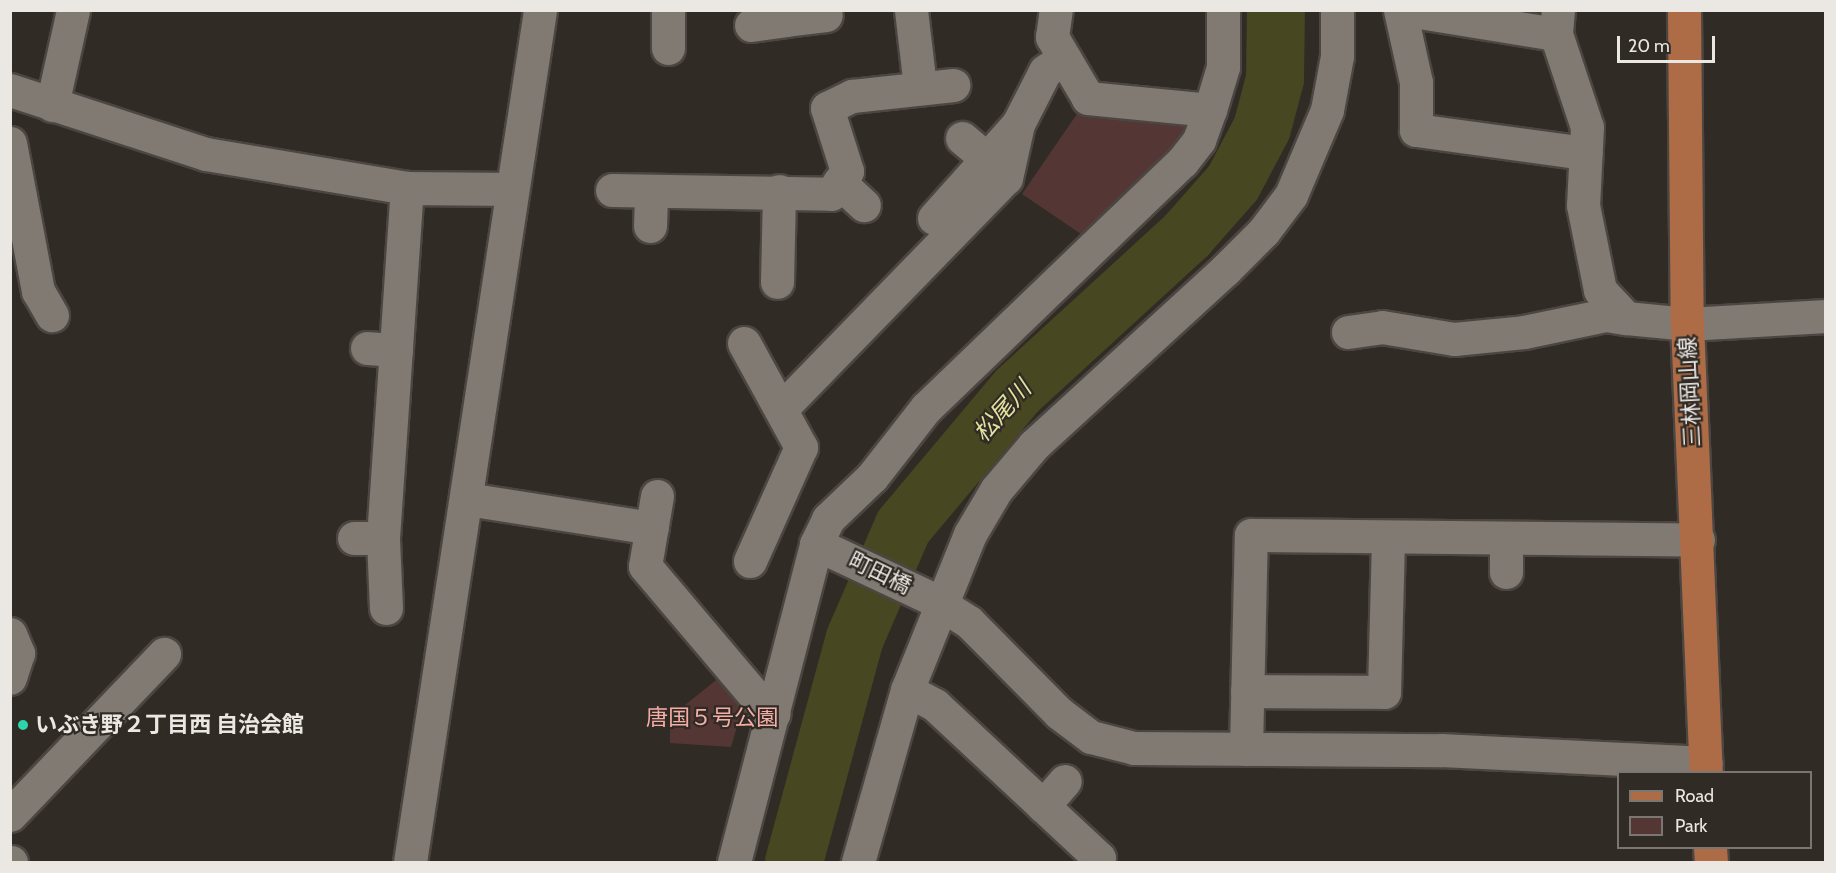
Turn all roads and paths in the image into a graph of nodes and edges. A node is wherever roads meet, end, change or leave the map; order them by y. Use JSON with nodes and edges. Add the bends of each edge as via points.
{"nodes":[{"id":1,"x":73,"y":10,"type":"edge"},
{"id":2,"x":540,"y":10,"type":"edge"},
{"id":3,"x":668,"y":10,"type":"edge"},
{"id":4,"x":911,"y":10,"type":"edge"},
{"id":5,"x":1056,"y":10,"type":"edge"},
{"id":6,"x":1223,"y":10,"type":"edge"},
{"id":7,"x":1337,"y":10,"type":"edge"},
{"id":8,"x":1400,"y":10,"type":"edge"},
{"id":9,"x":1407,"y":10,"type":"edge"},
{"id":10,"x":1684,"y":10,"type":"edge"},
{"id":11,"x":826,"y":15,"type":"dead end"},
{"id":12,"x":785,"y":16,"type":"edge"},
{"id":13,"x":1557,"y":22,"type":"edge"},
{"id":14,"x":751,"y":25,"type":"dead end"},
{"id":15,"x":668,"y":48,"type":"dead end"},
{"id":16,"x":1064,"y":58,"type":"junction"},
{"id":17,"x":953,"y":85,"type":"dead end"},
{"id":18,"x":920,"y":87,"type":"junction"},
{"id":19,"x":11,"y":95,"type":"edge"},
{"id":20,"x":52,"y":105,"type":"junction"},
{"id":21,"x":1210,"y":110,"type":"junction"},
{"id":22,"x":1018,"y":124,"type":"junction"},
{"id":23,"x":962,"y":138,"type":"dead end"},
{"id":24,"x":10,"y":143,"type":"edge"},
{"id":25,"x":1585,"y":153,"type":"junction"},
{"id":26,"x":987,"y":159,"type":"junction"},
{"id":27,"x":839,"y":182,"type":"junction"},
{"id":28,"x":407,"y":188,"type":"junction"},
{"id":29,"x":512,"y":189,"type":"junction"},
{"id":30,"x":612,"y":190,"type":"dead end"},
{"id":31,"x":779,"y":191,"type":"junction"},
{"id":32,"x":651,"y":193,"type":"junction"},
{"id":33,"x":864,"y":205,"type":"dead end"},
{"id":34,"x":934,"y":218,"type":"dead end"},
{"id":35,"x":650,"y":226,"type":"dead end"},
{"id":36,"x":22,"y":267,"type":"edge"},
{"id":37,"x":777,"y":282,"type":"dead end"},
{"id":38,"x":52,"y":315,"type":"dead end"},
{"id":39,"x":1826,"y":316,"type":"edge"},
{"id":40,"x":1626,"y":318,"type":"junction"},
{"id":41,"x":1687,"y":324,"type":"junction"},
{"id":42,"x":1348,"y":332,"type":"dead end"},
{"id":43,"x":744,"y":343,"type":"dead end"},
{"id":44,"x":781,"y":409,"type":"junction"},
{"id":45,"x":657,"y":496,"type":"dead end"},
{"id":46,"x":467,"y":499,"type":"junction"},
{"id":47,"x":652,"y":528,"type":"junction"},
{"id":48,"x":1388,"y":537,"type":"junction"},
{"id":49,"x":1506,"y":537,"type":"junction"},
{"id":50,"x":1698,"y":540,"type":"junction"},
{"id":51,"x":823,"y":547,"type":"junction"},
{"id":52,"x":750,"y":561,"type":"dead end"},
{"id":53,"x":1506,"y":572,"type":"dead end"},
{"id":54,"x":937,"y":602,"type":"junction"},
{"id":55,"x":386,"y":608,"type":"dead end"},
{"id":56,"x":10,"y":634,"type":"edge"},
{"id":57,"x":164,"y":654,"type":"dead end"},
{"id":58,"x":10,"y":678,"type":"edge"},
{"id":59,"x":907,"y":690,"type":"junction"},
{"id":60,"x":1247,"y":691,"type":"junction"},
{"id":61,"x":774,"y":714,"type":"junction"},
{"id":62,"x":1246,"y":749,"type":"junction"},
{"id":63,"x":1706,"y":768,"type":"edge"},
{"id":64,"x":1065,"y":781,"type":"dead end"},
{"id":65,"x":1043,"y":806,"type":"junction"},
{"id":66,"x":10,"y":815,"type":"edge"},
{"id":67,"x":410,"y":862,"type":"edge"},
{"id":68,"x":734,"y":862,"type":"edge"},
{"id":69,"x":858,"y":862,"type":"edge"},
{"id":70,"x":1098,"y":862,"type":"edge"}],
"edges":[{"from":1,"to":20,"type":"street"},
{"from":2,"to":29,"type":"street"},
{"from":3,"to":15,"type":"street"},
{"from":4,"to":18,"type":"street"},
{"from":5,"to":16,"type":"street","via":[[1052,37]]},
{"from":6,"to":21,"type":"street","via":[[1223,67]]},
{"from":7,"to":54,"type":"street","via":[[1336,56],[1327,110],[1291,195],[1264,231],[1225,270],[1034,445],[996,490]]},
{"from":8,"to":25,"type":"street","via":[[1416,82],[1416,130]]},
{"from":9,"to":13,"type":"street"},
{"from":10,"to":41,"type":"main road","name":"三林岡山線"},
{"from":11,"to":12,"type":"street"},
{"from":12,"to":14,"type":"street"},
{"from":13,"to":25,"type":"street","via":[[1587,127]]},
{"from":16,"to":21,"type":"street","via":[[1088,98]]},
{"from":16,"to":22,"type":"street","via":[[1045,70]]},
{"from":17,"to":18,"type":"street"},
{"from":18,"to":27,"type":"street","via":[[852,96],[827,108],[847,171]]},
{"from":19,"to":20,"type":"street"},
{"from":20,"to":28,"type":"street","via":[[206,154]]},
{"from":21,"to":51,"type":"street","via":[[1199,140],[1182,162],[926,408],[872,477],[828,519]]},
{"from":22,"to":26,"type":"street"},
{"from":22,"to":44,"type":"street","via":[[1006,178]]},
{"from":23,"to":26,"type":"street"},
{"from":24,"to":36,"type":"street"},
{"from":25,"to":40,"type":"street","via":[[1583,205],[1600,290]]},
{"from":26,"to":34,"type":"street"},
{"from":27,"to":31,"type":"street","via":[[831,194]]},
{"from":27,"to":33,"type":"street"},
{"from":28,"to":29,"type":"street"},
{"from":28,"to":55,"type":"street","via":[[381,349],[368,538]]},
{"from":29,"to":46,"type":"street"},
{"from":30,"to":32,"type":"street"},
{"from":31,"to":32,"type":"street"},
{"from":31,"to":37,"type":"street"},
{"from":32,"to":35,"type":"street"},
{"from":36,"to":38,"type":"street"},
{"from":39,"to":41,"type":"street"},
{"from":40,"to":41,"type":"street"},
{"from":40,"to":42,"type":"street","via":[[1606,315],[1524,332],[1454,339],[1382,327]]},
{"from":41,"to":50,"type":"main road","name":"三林岡山線"},
{"from":43,"to":44,"type":"street"},
{"from":44,"to":52,"type":"street","via":[[801,447]]},
{"from":45,"to":47,"type":"street"},
{"from":46,"to":47,"type":"street"},
{"from":46,"to":67,"type":"street"},
{"from":47,"to":61,"type":"street","via":[[645,566]]},
{"from":48,"to":49,"type":"street"},
{"from":48,"to":60,"type":"street","via":[[1384,692]]},
{"from":48,"to":60,"type":"street","via":[[1251,535]]},
{"from":49,"to":50,"type":"street"},
{"from":49,"to":53,"type":"street"},
{"from":50,"to":63,"type":"main road","name":"三林岡山線"},
{"from":51,"to":54,"type":"street","name":"町田橋"},
{"from":51,"to":61,"type":"street"},
{"from":54,"to":59,"type":"street"},
{"from":54,"to":62,"type":"street","name":"町田橋","via":[[969,622],[1059,713],[1091,737],[1134,748]]},
{"from":56,"to":58,"type":"street","via":[[18,653]]},
{"from":57,"to":66,"type":"street"},
{"from":59,"to":65,"type":"street","via":[[935,705]]},
{"from":59,"to":69,"type":"street"},
{"from":60,"to":62,"type":"street"},
{"from":61,"to":68,"type":"street"},
{"from":62,"to":63,"type":"street","name":"町田橋","via":[[1441,750]]},
{"from":64,"to":65,"type":"street"},
{"from":65,"to":70,"type":"street"}]}
